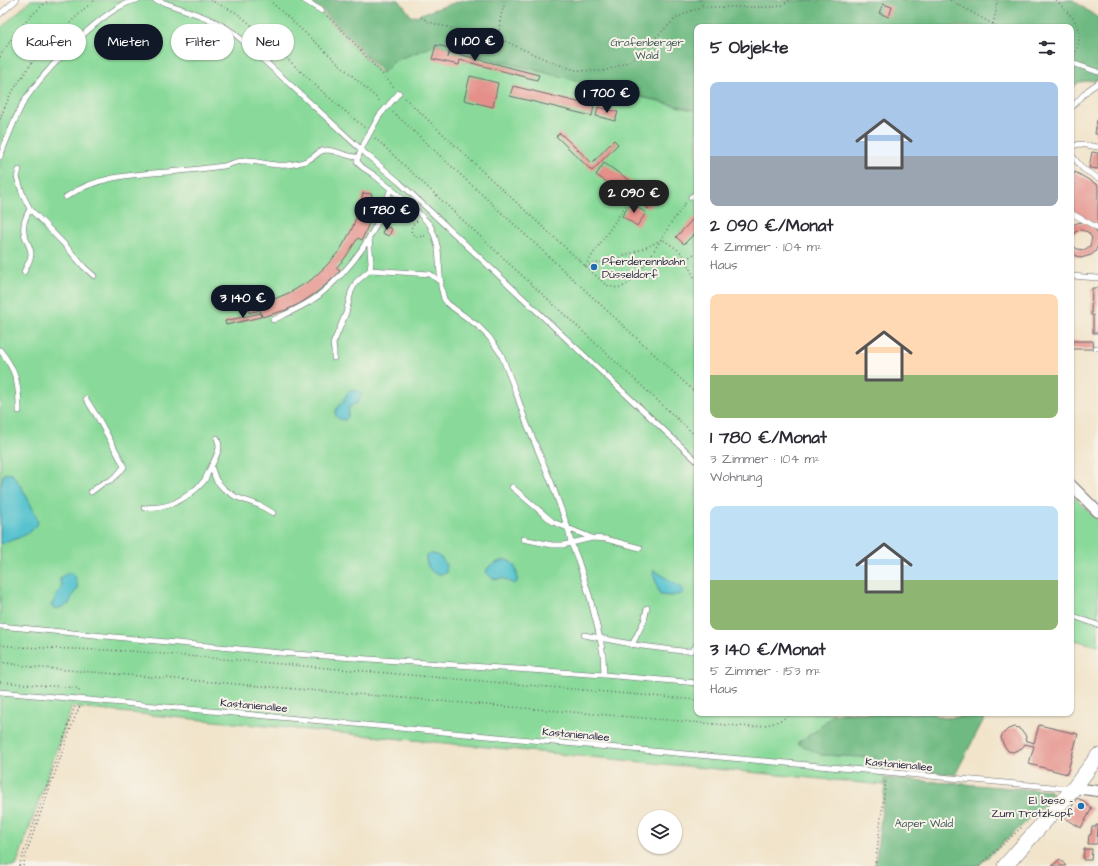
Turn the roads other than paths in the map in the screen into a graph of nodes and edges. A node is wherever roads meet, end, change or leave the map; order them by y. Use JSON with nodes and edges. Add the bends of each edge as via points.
{"nodes":[{"id":1,"x":16,"y":0,"type":"edge"},
{"id":2,"x":137,"y":0,"type":"edge"},
{"id":3,"x":155,"y":0,"type":"edge"},
{"id":4,"x":304,"y":0,"type":"edge"},
{"id":5,"x":322,"y":11,"type":"road end"},
{"id":6,"x":0,"y":14,"type":"edge"},
{"id":7,"x":1074,"y":64,"type":"edge"},
{"id":8,"x":1098,"y":72,"type":"edge"},
{"id":9,"x":1098,"y":83,"type":"edge"},
{"id":10,"x":399,"y":93,"type":"road end"},
{"id":11,"x":1074,"y":105,"type":"edge"},
{"id":12,"x":1074,"y":146,"type":"edge"},
{"id":13,"x":1098,"y":147,"type":"edge"},
{"id":14,"x":361,"y":149,"type":"junction"},
{"id":15,"x":0,"y":157,"type":"edge"},
{"id":16,"x":358,"y":157,"type":"junction"},
{"id":17,"x":1074,"y":157,"type":"edge"},
{"id":18,"x":18,"y":170,"type":"dead end"},
{"id":19,"x":1098,"y":178,"type":"edge"},
{"id":20,"x":391,"y":188,"type":"junction"},
{"id":21,"x":694,"y":195,"type":"edge"},
{"id":22,"x":66,"y":197,"type":"dead end"},
{"id":23,"x":690,"y":197,"type":"road end"},
{"id":24,"x":30,"y":209,"type":"junction"},
{"id":25,"x":1074,"y":216,"type":"edge"},
{"id":26,"x":1098,"y":228,"type":"edge"},
{"id":27,"x":369,"y":237,"type":"junction"},
{"id":28,"x":370,"y":270,"type":"junction"},
{"id":29,"x":24,"y":272,"type":"dead end"},
{"id":30,"x":94,"y":276,"type":"dead end"},
{"id":31,"x":1074,"y":276,"type":"edge"},
{"id":32,"x":1098,"y":278,"type":"edge"},
{"id":33,"x":441,"y":282,"type":"junction"},
{"id":34,"x":273,"y":320,"type":"dead end"},
{"id":35,"x":0,"y":350,"type":"edge"},
{"id":36,"x":334,"y":358,"type":"dead end"},
{"id":37,"x":86,"y":399,"type":"dead end"},
{"id":38,"x":20,"y":411,"type":"dead end"},
{"id":39,"x":217,"y":438,"type":"dead end"},
{"id":40,"x":694,"y":458,"type":"edge"},
{"id":41,"x":211,"y":466,"type":"junction"},
{"id":42,"x":512,"y":488,"type":"dead end"},
{"id":43,"x":1074,"y":488,"type":"edge"},
{"id":44,"x":91,"y":492,"type":"dead end"},
{"id":45,"x":144,"y":508,"type":"dead end"},
{"id":46,"x":1098,"y":512,"type":"edge"},
{"id":47,"x":273,"y":513,"type":"dead end"},
{"id":48,"x":568,"y":528,"type":"junction"},
{"id":49,"x":592,"y":538,"type":"junction"},
{"id":50,"x":523,"y":539,"type":"dead end"},
{"id":51,"x":571,"y":543,"type":"junction"},
{"id":52,"x":640,"y":548,"type":"dead end"},
{"id":53,"x":647,"y":608,"type":"dead end"},
{"id":54,"x":1074,"y":616,"type":"edge"},
{"id":55,"x":1098,"y":625,"type":"edge"},
{"id":56,"x":0,"y":626,"type":"edge"},
{"id":57,"x":584,"y":635,"type":"dead end"},
{"id":58,"x":600,"y":638,"type":"junction"},
{"id":59,"x":632,"y":645,"type":"junction"},
{"id":60,"x":694,"y":649,"type":"edge"},
{"id":61,"x":604,"y":675,"type":"junction"},
{"id":62,"x":694,"y":683,"type":"edge"},
{"id":63,"x":0,"y":692,"type":"edge"},
{"id":64,"x":1098,"y":756,"type":"edge"},
{"id":65,"x":1074,"y":788,"type":"junction"},
{"id":66,"x":1098,"y":791,"type":"edge"},
{"id":67,"x":1005,"y":866,"type":"edge"}],
"edges":[{"from":1,"to":6,"type":"lane"},
{"from":2,"to":15,"type":"lane","via":[[112,11],[50,68],[23,104]]},
{"from":3,"to":14,"type":"lane","via":[[212,20],[234,33]]},
{"from":4,"to":5,"type":"lane"},
{"from":7,"to":8,"type":"lane"},
{"from":9,"to":11,"type":"lane"},
{"from":10,"to":14,"type":"lane","via":[[379,116]]},
{"from":12,"to":13,"type":"lane","via":[[1079,144]]},
{"from":14,"to":16,"type":"lane"},
{"from":14,"to":40,"type":"lane"},
{"from":16,"to":20,"type":"lane","via":[[357,161],[362,167]]},
{"from":16,"to":22,"type":"lane","via":[[323,150],[311,159],[285,166],[244,161],[198,170],[136,175],[84,187]]},
{"from":17,"to":19,"type":"lane","via":[[1084,169]]},
{"from":18,"to":24,"type":"lane","via":[[17,177]]},
{"from":20,"to":27,"type":"lane"},
{"from":20,"to":33,"type":"lane","via":[[432,227],[438,249]]},
{"from":21,"to":23,"type":"lane"},
{"from":24,"to":29,"type":"lane","via":[[26,214],[23,230],[31,255]]},
{"from":24,"to":30,"type":"lane"},
{"from":25,"to":26,"type":"lane"},
{"from":27,"to":28,"type":"lane"},
{"from":27,"to":34,"type":"lane","via":[[340,276],[318,296]]},
{"from":28,"to":33,"type":"lane","via":[[430,274]]},
{"from":28,"to":36,"type":"lane","via":[[356,282],[351,292],[346,313],[333,344]]},
{"from":31,"to":32,"type":"lane"},
{"from":33,"to":48,"type":"lane","via":[[444,299],[448,304],[478,326],[501,354]]},
{"from":35,"to":38,"type":"lane","via":[[15,375]]},
{"from":37,"to":44,"type":"lane","via":[[124,467],[111,480]]},
{"from":39,"to":41,"type":"lane","via":[[218,452]]},
{"from":41,"to":45,"type":"lane","via":[[205,479],[185,498],[162,507]]},
{"from":41,"to":47,"type":"lane","via":[[216,480],[224,489]]},
{"from":42,"to":48,"type":"lane","via":[[553,522]]},
{"from":43,"to":46,"type":"street"},
{"from":48,"to":49,"type":"lane"},
{"from":48,"to":51,"type":"lane"},
{"from":49,"to":51,"type":"lane"},
{"from":49,"to":52,"type":"lane"},
{"from":50,"to":51,"type":"lane","via":[[563,545]]},
{"from":51,"to":58,"type":"lane","via":[[590,598]]},
{"from":53,"to":59,"type":"lane","via":[[644,622]]},
{"from":54,"to":55,"type":"lane"},
{"from":56,"to":61,"type":"lane","via":[[281,653]]},
{"from":57,"to":58,"type":"lane"},
{"from":58,"to":59,"type":"lane"},
{"from":58,"to":61,"type":"lane"},
{"from":59,"to":60,"type":"lane","via":[[670,650],[691,651]]},
{"from":61,"to":62,"type":"lane"},
{"from":63,"to":65,"type":"lane","name":"Kastanienallee"},
{"from":64,"to":65,"type":"street"},
{"from":65,"to":66,"type":"street"},
{"from":65,"to":67,"type":"street"}]}
